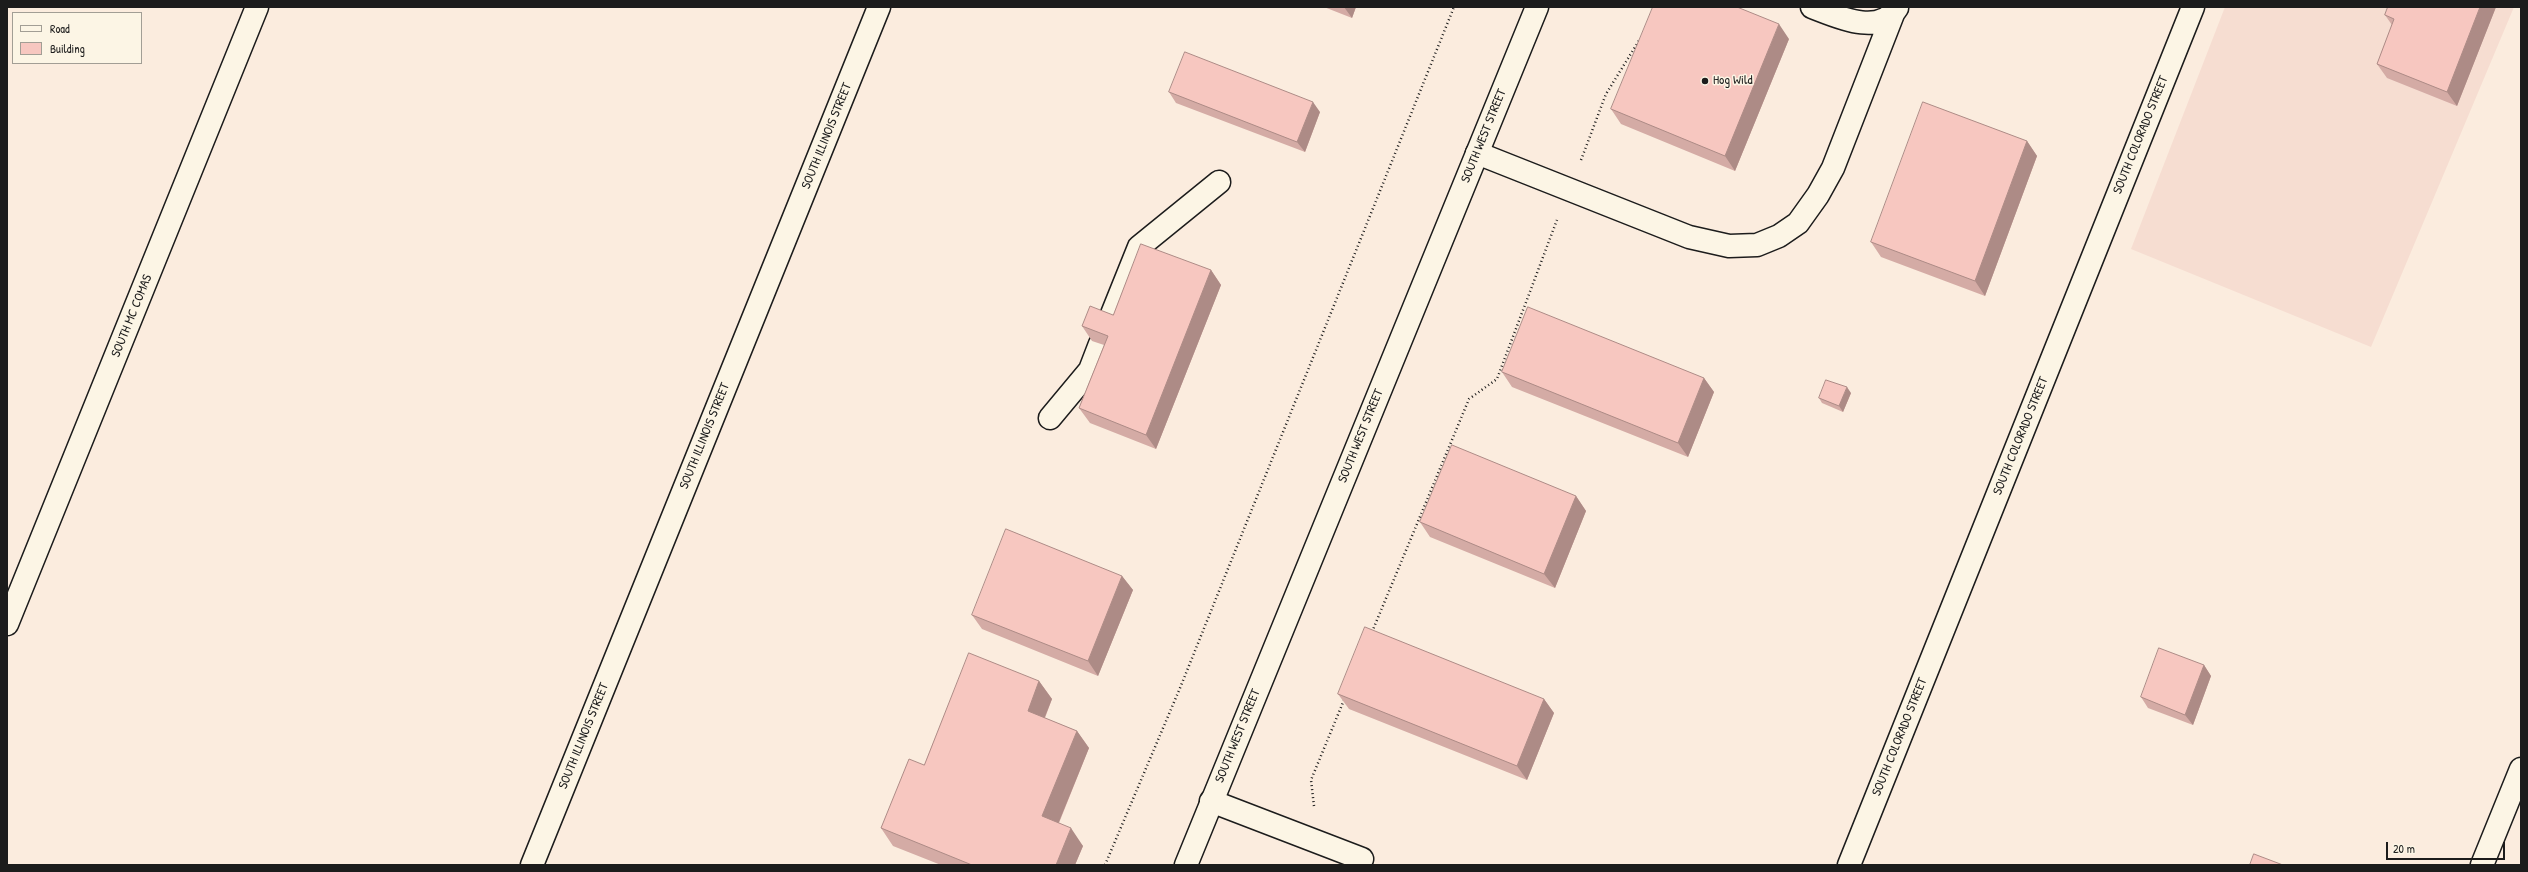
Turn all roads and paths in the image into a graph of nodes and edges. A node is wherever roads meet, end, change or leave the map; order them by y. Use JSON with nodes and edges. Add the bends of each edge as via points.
{"nodes":[{"id":1,"x":257,"y":7,"type":"edge"},
{"id":2,"x":879,"y":7,"type":"edge"},
{"id":3,"x":1454,"y":7,"type":"edge"},
{"id":4,"x":1812,"y":7,"type":"edge"},
{"id":5,"x":2193,"y":7,"type":"edge"},
{"id":6,"x":1533,"y":8,"type":"edge"},
{"id":7,"x":1896,"y":10,"type":"edge"},
{"id":8,"x":1643,"y":35,"type":"edge"},
{"id":9,"x":1477,"y":153,"type":"junction"},
{"id":10,"x":1218,"y":182,"type":"dead end"},
{"id":11,"x":1569,"y":190,"type":"junction"},
{"id":12,"x":1108,"y":324,"type":"edge"},
{"id":13,"x":1100,"y":344,"type":"edge"},
{"id":14,"x":1050,"y":418,"type":"dead end"},
{"id":15,"x":7,"y":624,"type":"edge"},
{"id":16,"x":1370,"y":637,"type":"edge"},
{"id":17,"x":1346,"y":694,"type":"edge"},
{"id":18,"x":2521,"y":769,"type":"edge"},
{"id":19,"x":1211,"y":801,"type":"junction"},
{"id":20,"x":1309,"y":839,"type":"junction"},
{"id":21,"x":1362,"y":859,"type":"dead end"},
{"id":22,"x":532,"y":865,"type":"edge"},
{"id":23,"x":1105,"y":865,"type":"edge"},
{"id":24,"x":1186,"y":865,"type":"edge"},
{"id":25,"x":1849,"y":865,"type":"edge"},
{"id":26,"x":2482,"y":865,"type":"edge"}],
"edges":[{"from":1,"to":15,"type":"street","name":"SOUTH MC COMAS"},
{"from":2,"to":22,"type":"street","name":"SOUTH ILLINOIS STREET"},
{"from":3,"to":23,"type":"path","via":[[1183,681]]},
{"from":4,"to":7,"type":"street","via":[[1853,21],[1872,23]]},
{"from":5,"to":25,"type":"street","name":"SOUTH COLORADO STREET"},
{"from":6,"to":9,"type":"street","name":"SOUTH WEST STREET"},
{"from":7,"to":11,"type":"street","via":[[1834,168],[1798,223],[1779,236],[1757,245],[1729,246],[1689,237]]},
{"from":8,"to":11,"type":"path","via":[[1606,94]]},
{"from":9,"to":11,"type":"street"},
{"from":9,"to":19,"type":"street","name":"SOUTH WEST STREET"},
{"from":10,"to":12,"type":"street","via":[[1139,247]]},
{"from":11,"to":16,"type":"path","via":[[1497,379],[1469,399]]},
{"from":13,"to":14,"type":"street","via":[[1090,370]]},
{"from":17,"to":20,"type":"path","via":[[1310,780],[1316,821]]},
{"from":18,"to":26,"type":"street"},
{"from":19,"to":20,"type":"street"},
{"from":19,"to":24,"type":"street","name":"SOUTH WEST STREET"},
{"from":20,"to":21,"type":"street"}]}
